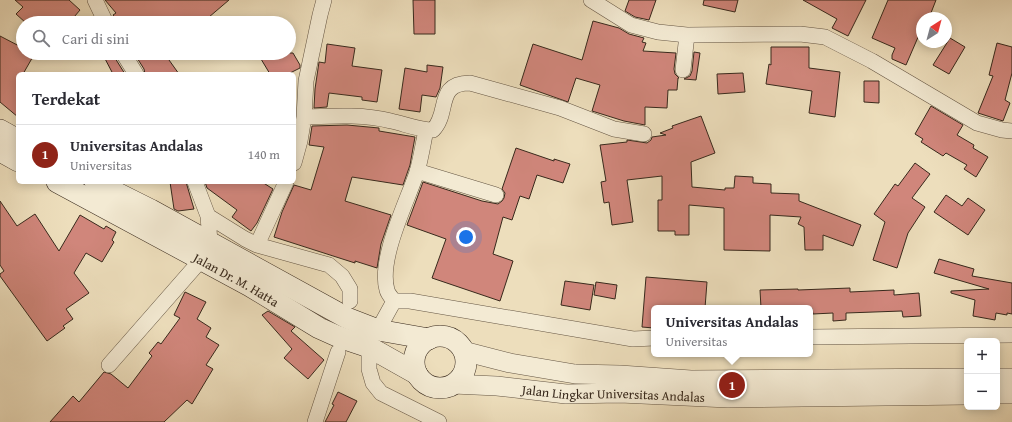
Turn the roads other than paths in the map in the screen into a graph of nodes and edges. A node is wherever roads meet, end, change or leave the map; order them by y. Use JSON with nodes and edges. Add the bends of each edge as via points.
{"nodes":[{"id":1,"x":95,"y":0,"type":"edge"},
{"id":2,"x":324,"y":0,"type":"edge"},
{"id":3,"x":591,"y":0,"type":"edge"},
{"id":4,"x":103,"y":16,"type":"edge"},
{"id":5,"x":687,"y":35,"type":"junction"},
{"id":6,"x":127,"y":60,"type":"edge"},
{"id":7,"x":683,"y":70,"type":"dead end"},
{"id":8,"x":135,"y":72,"type":"edge"},
{"id":9,"x":304,"y":117,"type":"junction"},
{"id":10,"x":0,"y":130,"type":"edge"},
{"id":11,"x":426,"y":130,"type":"junction"},
{"id":12,"x":1012,"y":131,"type":"edge"},
{"id":13,"x":644,"y":134,"type":"dead end"},
{"id":14,"x":16,"y":139,"type":"edge"},
{"id":15,"x":0,"y":151,"type":"edge"},
{"id":16,"x":296,"y":156,"type":"edge"},
{"id":17,"x":16,"y":160,"type":"edge"},
{"id":18,"x":417,"y":171,"type":"junction"},
{"id":19,"x":61,"y":184,"type":"edge"},
{"id":20,"x":98,"y":184,"type":"edge"},
{"id":21,"x":195,"y":184,"type":"edge"},
{"id":22,"x":285,"y":184,"type":"edge"},
{"id":23,"x":496,"y":195,"type":"dead end"},
{"id":24,"x":208,"y":216,"type":"junction"},
{"id":25,"x":257,"y":245,"type":"junction"},
{"id":26,"x":205,"y":251,"type":"junction"},
{"id":27,"x":350,"y":301,"type":"dead end"},
{"id":28,"x":394,"y":301,"type":"junction"},
{"id":29,"x":1012,"y":335,"type":"edge"},
{"id":30,"x":813,"y":337,"type":"edge"},
{"id":31,"x":651,"y":338,"type":"edge"},
{"id":32,"x":374,"y":339,"type":"junction"},
{"id":33,"x":429,"y":339,"type":"junction"},
{"id":34,"x":463,"y":351,"type":"junction"},
{"id":35,"x":338,"y":352,"type":"dead end"},
{"id":36,"x":109,"y":365,"type":"dead end"},
{"id":37,"x":417,"y":374,"type":"junction"},
{"id":38,"x":964,"y":378,"type":"edge"},
{"id":39,"x":1000,"y":378,"type":"edge"},
{"id":40,"x":1012,"y":378,"type":"edge"},
{"id":41,"x":453,"y":384,"type":"junction"},
{"id":42,"x":964,"y":394,"type":"edge"},
{"id":43,"x":1000,"y":394,"type":"edge"},
{"id":44,"x":1012,"y":394,"type":"edge"},
{"id":45,"x":314,"y":422,"type":"edge"},
{"id":46,"x":439,"y":422,"type":"edge"}],
"edges":[{"from":1,"to":4,"type":"street"},
{"from":2,"to":9,"type":"street","via":[[306,81]]},
{"from":3,"to":5,"type":"street","via":[[631,25],[658,32]]},
{"from":5,"to":7,"type":"street"},
{"from":5,"to":12,"type":"street","via":[[800,34],[825,38],[872,61],[977,123]]},
{"from":6,"to":8,"type":"street"},
{"from":9,"to":11,"type":"street","via":[[390,120]]},
{"from":9,"to":16,"type":"street"},
{"from":10,"to":14,"type":"main road"},
{"from":11,"to":13,"type":"street","via":[[433,130],[438,124],[452,87],[460,83],[470,83],[560,108],[614,129]]},
{"from":11,"to":18,"type":"street"},
{"from":15,"to":17,"type":"main road"},
{"from":18,"to":23,"type":"street"},
{"from":18,"to":28,"type":"street","via":[[388,256],[385,278],[387,292]]},
{"from":19,"to":26,"type":"main road","name":"Jalan Dr. M. Hatta"},
{"from":20,"to":26,"type":"main road","name":"Jalan Dr. M. Hatta"},
{"from":21,"to":24,"type":"street"},
{"from":22,"to":25,"type":"street"},
{"from":24,"to":25,"type":"street"},
{"from":24,"to":26,"type":"street"},
{"from":25,"to":27,"type":"street","via":[[329,265],[342,276],[350,289]]},
{"from":26,"to":32,"type":"main road","name":"Jalan Dr. M. Hatta","via":[[317,302],[347,318]]},
{"from":26,"to":36,"type":"street"},
{"from":28,"to":31,"type":"street","via":[[410,301],[633,339]]},
{"from":28,"to":32,"type":"street"},
{"from":29,"to":30,"type":"street"},
{"from":32,"to":33,"type":"main road","name":"Jalan Dr. M. Hatta"},
{"from":32,"to":37,"type":"main road","name":"Jalan Dr. M. Hatta"},
{"from":32,"to":46,"type":"street","via":[[369,369],[373,383],[381,393]]},
{"from":33,"to":34,"type":"main road","via":[[438,336],[448,338],[457,343]]},
{"from":33,"to":37,"type":"main road","via":[[415,354]]},
{"from":34,"to":38,"type":"street","name":"Jalan Lingkar Universitas Andalas","via":[[510,363],[575,374],[691,380]]},
{"from":34,"to":41,"type":"main road","via":[[466,366],[459,380]]},
{"from":35,"to":45,"type":"street"},
{"from":37,"to":41,"type":"main road","via":[[426,383],[437,388]]},
{"from":39,"to":40,"type":"street"},
{"from":41,"to":42,"type":"street","name":"Jalan Lingkar Universitas Andalas","via":[[566,394],[620,393],[728,398]]},
{"from":43,"to":44,"type":"street"}]}
